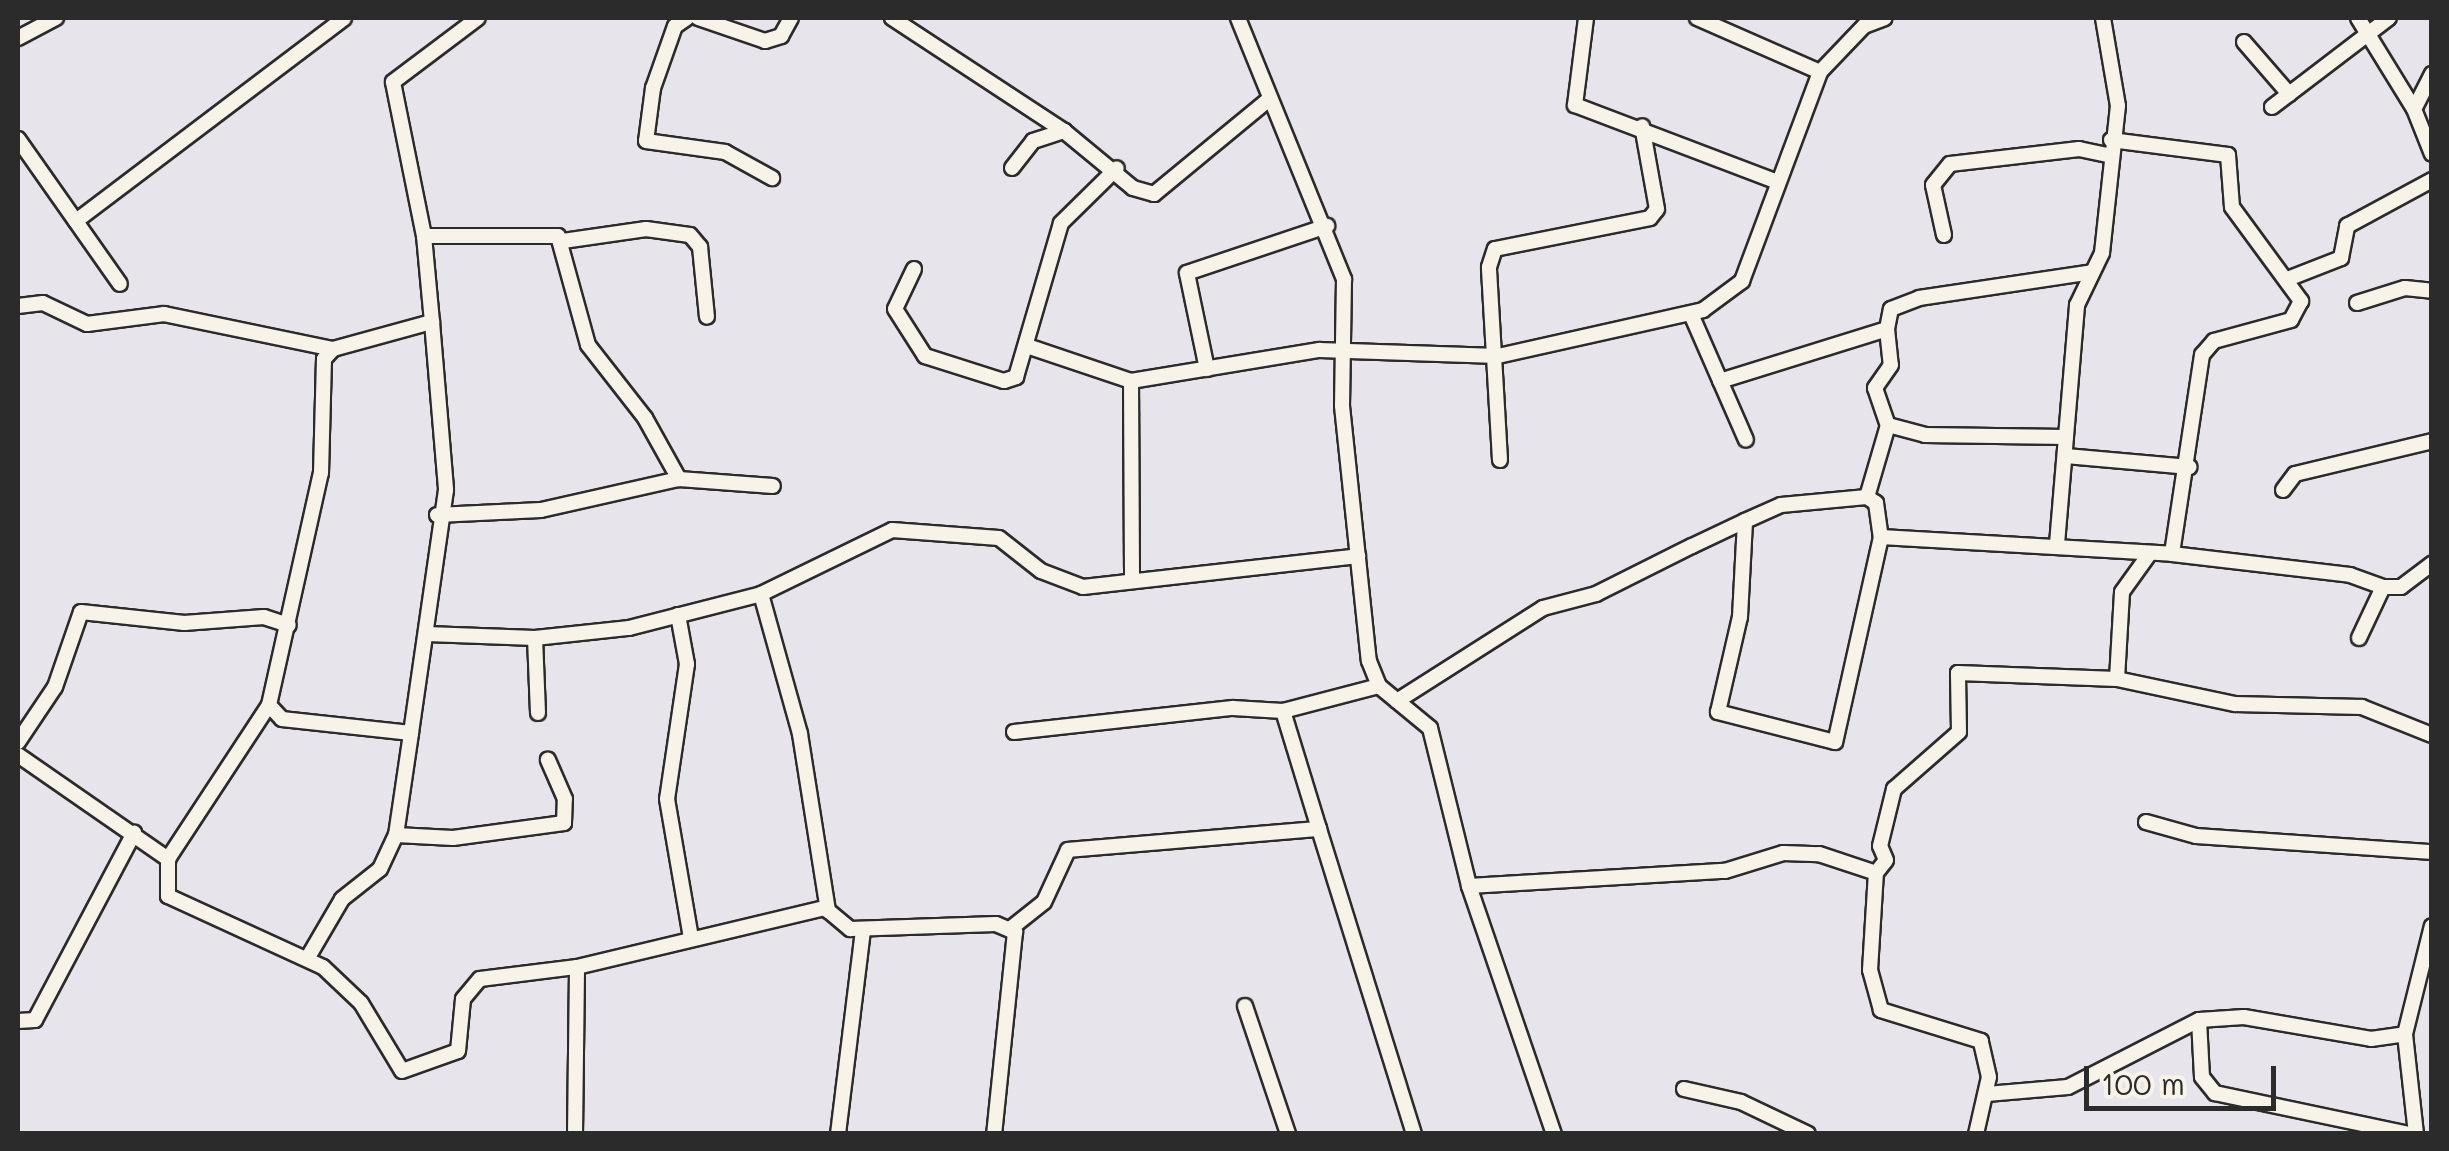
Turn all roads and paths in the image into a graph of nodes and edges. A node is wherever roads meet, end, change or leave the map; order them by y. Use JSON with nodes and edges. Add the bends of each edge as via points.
{"nodes":[{"id":1,"x":56,"y":18,"type":"edge"},
{"id":2,"x":344,"y":18,"type":"edge"},
{"id":3,"x":478,"y":18,"type":"edge"},
{"id":4,"x":688,"y":18,"type":"edge"},
{"id":5,"x":698,"y":18,"type":"edge"},
{"id":6,"x":791,"y":18,"type":"edge"},
{"id":7,"x":892,"y":18,"type":"edge"},
{"id":8,"x":1238,"y":18,"type":"edge"},
{"id":9,"x":1586,"y":18,"type":"edge"},
{"id":10,"x":1697,"y":18,"type":"edge"},
{"id":11,"x":1885,"y":18,"type":"edge"},
{"id":12,"x":2103,"y":18,"type":"edge"},
{"id":13,"x":2358,"y":18,"type":"edge"},
{"id":14,"x":2389,"y":18,"type":"edge"},
{"id":15,"x":18,"y":38,"type":"edge"},
{"id":16,"x":2367,"y":38,"type":"junction"},
{"id":17,"x":2244,"y":42,"type":"dead end"},
{"id":18,"x":1820,"y":72,"type":"junction"},
{"id":19,"x":2432,"y":74,"type":"edge"},
{"id":20,"x":2289,"y":94,"type":"junction"},
{"id":21,"x":1268,"y":100,"type":"junction"},
{"id":22,"x":2272,"y":106,"type":"dead end"},
{"id":23,"x":2414,"y":110,"type":"junction"},
{"id":24,"x":1642,"y":126,"type":"junction"},
{"id":25,"x":1064,"y":131,"type":"junction"},
{"id":26,"x":18,"y":140,"type":"edge"},
{"id":27,"x":2110,"y":148,"type":"junction"},
{"id":28,"x":2432,"y":154,"type":"edge"},
{"id":29,"x":1012,"y":168,"type":"dead end"},
{"id":30,"x":1116,"y":168,"type":"junction"},
{"id":31,"x":772,"y":178,"type":"dead end"},
{"id":32,"x":2432,"y":180,"type":"edge"},
{"id":33,"x":1776,"y":181,"type":"junction"},
{"id":34,"x":76,"y":221,"type":"junction"},
{"id":35,"x":1327,"y":226,"type":"junction"},
{"id":36,"x":1944,"y":235,"type":"dead end"},
{"id":37,"x":424,"y":236,"type":"junction"},
{"id":38,"x":562,"y":241,"type":"junction"},
{"id":39,"x":914,"y":269,"type":"dead end"},
{"id":40,"x":2092,"y":272,"type":"junction"},
{"id":41,"x":2290,"y":278,"type":"junction"},
{"id":42,"x":120,"y":284,"type":"dead end"},
{"id":43,"x":2432,"y":291,"type":"edge"},
{"id":44,"x":2357,"y":303,"type":"dead end"},
{"id":45,"x":18,"y":306,"type":"edge"},
{"id":46,"x":1691,"y":314,"type":"junction"},
{"id":47,"x":707,"y":317,"type":"dead end"},
{"id":48,"x":432,"y":322,"type":"junction"},
{"id":49,"x":1888,"y":329,"type":"junction"},
{"id":50,"x":1026,"y":346,"type":"junction"},
{"id":51,"x":333,"y":349,"type":"junction"},
{"id":52,"x":1343,"y":352,"type":"junction"},
{"id":53,"x":1498,"y":356,"type":"junction"},
{"id":54,"x":1206,"y":369,"type":"junction"},
{"id":55,"x":1131,"y":381,"type":"junction"},
{"id":56,"x":1720,"y":381,"type":"junction"},
{"id":57,"x":1888,"y":425,"type":"junction"},
{"id":58,"x":2066,"y":437,"type":"junction"},
{"id":59,"x":1746,"y":440,"type":"dead end"},
{"id":60,"x":2432,"y":442,"type":"edge"},
{"id":61,"x":2066,"y":456,"type":"junction"},
{"id":62,"x":1500,"y":460,"type":"dead end"},
{"id":63,"x":2190,"y":467,"type":"junction"},
{"id":64,"x":679,"y":479,"type":"junction"},
{"id":65,"x":772,"y":486,"type":"dead end"},
{"id":66,"x":2283,"y":490,"type":"dead end"},
{"id":67,"x":1867,"y":496,"type":"junction"},
{"id":68,"x":437,"y":515,"type":"junction"},
{"id":69,"x":1744,"y":521,"type":"junction"},
{"id":70,"x":1880,"y":537,"type":"junction"},
{"id":71,"x":2057,"y":544,"type":"junction"},
{"id":72,"x":2150,"y":552,"type":"junction"},
{"id":73,"x":2172,"y":554,"type":"junction"},
{"id":74,"x":1358,"y":556,"type":"junction"},
{"id":75,"x":2432,"y":564,"type":"edge"},
{"id":76,"x":1132,"y":576,"type":"junction"},
{"id":77,"x":2384,"y":587,"type":"junction"},
{"id":78,"x":762,"y":594,"type":"junction"},
{"id":79,"x":678,"y":615,"type":"junction"},
{"id":80,"x":289,"y":625,"type":"junction"},
{"id":81,"x":427,"y":634,"type":"junction"},
{"id":82,"x":535,"y":638,"type":"junction"},
{"id":83,"x":2359,"y":638,"type":"dead end"},
{"id":84,"x":2117,"y":679,"type":"junction"},
{"id":85,"x":1378,"y":686,"type":"junction"},
{"id":86,"x":1398,"y":700,"type":"junction"},
{"id":87,"x":270,"y":704,"type":"junction"},
{"id":88,"x":1284,"y":711,"type":"junction"},
{"id":89,"x":538,"y":713,"type":"dead end"},
{"id":90,"x":1014,"y":732,"type":"dead end"},
{"id":91,"x":411,"y":733,"type":"junction"},
{"id":92,"x":2432,"y":735,"type":"edge"},
{"id":93,"x":18,"y":742,"type":"edge"},
{"id":94,"x":18,"y":755,"type":"edge"},
{"id":95,"x":548,"y":760,"type":"dead end"},
{"id":96,"x":2146,"y":822,"type":"dead end"},
{"id":97,"x":1319,"y":828,"type":"junction"},
{"id":98,"x":134,"y":833,"type":"junction"},
{"id":99,"x":396,"y":835,"type":"junction"},
{"id":100,"x":2432,"y":852,"type":"edge"},
{"id":101,"x":168,"y":859,"type":"junction"},
{"id":102,"x":1876,"y":873,"type":"junction"},
{"id":103,"x":1469,"y":886,"type":"junction"},
{"id":104,"x":828,"y":911,"type":"junction"},
{"id":105,"x":2432,"y":926,"type":"edge"},
{"id":106,"x":1010,"y":929,"type":"junction"},
{"id":107,"x":863,"y":930,"type":"junction"},
{"id":108,"x":691,"y":938,"type":"junction"},
{"id":109,"x":307,"y":959,"type":"junction"},
{"id":110,"x":578,"y":967,"type":"junction"},
{"id":111,"x":1244,"y":1006,"type":"dead end"},
{"id":112,"x":2199,"y":1020,"type":"junction"},
{"id":113,"x":18,"y":1021,"type":"edge"},
{"id":114,"x":2405,"y":1034,"type":"junction"},
{"id":115,"x":1684,"y":1089,"type":"dead end"},
{"id":116,"x":1987,"y":1094,"type":"junction"},
{"id":117,"x":575,"y":1134,"type":"edge"},
{"id":118,"x":838,"y":1134,"type":"edge"},
{"id":119,"x":994,"y":1134,"type":"edge"},
{"id":120,"x":1288,"y":1134,"type":"edge"},
{"id":121,"x":1414,"y":1134,"type":"edge"},
{"id":122,"x":1554,"y":1134,"type":"edge"},
{"id":123,"x":1808,"y":1134,"type":"edge"},
{"id":124,"x":1976,"y":1134,"type":"edge"},
{"id":125,"x":2413,"y":1134,"type":"edge"}],
"edges":[{"from":1,"to":15,"type":"street"},
{"from":2,"to":34,"type":"street"},
{"from":3,"to":37,"type":"street","via":[[393,82]]},
{"from":4,"to":31,"type":"street","via":[[675,26],[653,88],[646,141],[726,152]]},
{"from":5,"to":6,"type":"street","via":[[766,41],[780,36]]},
{"from":7,"to":25,"type":"street"},
{"from":8,"to":21,"type":"street"},
{"from":9,"to":24,"type":"street","via":[[1572,101]]},
{"from":10,"to":18,"type":"street"},
{"from":11,"to":18,"type":"street","via":[[1864,26]]},
{"from":12,"to":27,"type":"street","via":[[2117,78]]},
{"from":13,"to":16,"type":"street"},
{"from":14,"to":16,"type":"street"},
{"from":16,"to":20,"type":"street"},
{"from":16,"to":23,"type":"street"},
{"from":17,"to":20,"type":"street"},
{"from":18,"to":33,"type":"street"},
{"from":19,"to":23,"type":"street"},
{"from":20,"to":22,"type":"street"},
{"from":21,"to":30,"type":"street","via":[[1154,194],[1133,188]]},
{"from":21,"to":35,"type":"street"},
{"from":23,"to":28,"type":"street"},
{"from":24,"to":33,"type":"street","via":[[1700,156]]},
{"from":24,"to":53,"type":"street","via":[[1654,214],[1495,249],[1489,267]]},
{"from":25,"to":29,"type":"street","via":[[1032,141]]},
{"from":25,"to":30,"type":"street"},
{"from":26,"to":34,"type":"street"},
{"from":27,"to":36,"type":"street","via":[[1950,164],[1933,185]]},
{"from":27,"to":40,"type":"street","via":[[2102,253]]},
{"from":27,"to":41,"type":"street","via":[[2228,155],[2232,208]]},
{"from":30,"to":50,"type":"street","via":[[1060,223]]},
{"from":32,"to":41,"type":"street","via":[[2347,226],[2341,258]]},
{"from":33,"to":46,"type":"street","via":[[1742,281]]},
{"from":34,"to":42,"type":"street"},
{"from":35,"to":52,"type":"street","via":[[1344,278]]},
{"from":35,"to":54,"type":"street","via":[[1187,274]]},
{"from":37,"to":38,"type":"street","via":[[524,230]]},
{"from":37,"to":48,"type":"street"},
{"from":38,"to":47,"type":"street","via":[[646,229],[690,235],[700,248]]},
{"from":38,"to":64,"type":"street","via":[[588,346],[645,418]]},
{"from":39,"to":50,"type":"street","via":[[895,309],[925,356],[1004,381],[1020,372]]},
{"from":40,"to":49,"type":"street","via":[[1919,298],[1890,309]]},
{"from":40,"to":58,"type":"street","via":[[2077,305]]},
{"from":41,"to":63,"type":"street","via":[[2301,301],[2291,320],[2214,341],[2202,356]]},
{"from":43,"to":44,"type":"street","via":[[2405,288]]},
{"from":45,"to":51,"type":"street","via":[[43,303],[87,324],[164,314]]},
{"from":46,"to":53,"type":"street"},
{"from":46,"to":56,"type":"street"},
{"from":48,"to":51,"type":"street"},
{"from":48,"to":68,"type":"street","via":[[446,490]]},
{"from":49,"to":56,"type":"street"},
{"from":49,"to":57,"type":"street","via":[[1891,365],[1875,388]]},
{"from":50,"to":55,"type":"street"},
{"from":51,"to":80,"type":"street","via":[[324,359],[321,474]]},
{"from":52,"to":53,"type":"street"},
{"from":52,"to":54,"type":"street"},
{"from":52,"to":74,"type":"street"},
{"from":53,"to":62,"type":"street"},
{"from":54,"to":55,"type":"street"},
{"from":55,"to":76,"type":"street"},
{"from":56,"to":59,"type":"street"},
{"from":57,"to":58,"type":"street","via":[[1924,435]]},
{"from":57,"to":67,"type":"street"},
{"from":58,"to":61,"type":"street"},
{"from":60,"to":66,"type":"street","via":[[2295,474]]},
{"from":61,"to":63,"type":"street"},
{"from":61,"to":71,"type":"street"},
{"from":63,"to":73,"type":"street"},
{"from":64,"to":65,"type":"street"},
{"from":64,"to":68,"type":"street","via":[[541,510]]},
{"from":67,"to":69,"type":"street","via":[[1781,505]]},
{"from":67,"to":70,"type":"street","via":[[1876,503]]},
{"from":68,"to":81,"type":"street"},
{"from":69,"to":70,"type":"street","via":[[1740,617],[1718,712],[1828,745],[1842,733]]},
{"from":69,"to":86,"type":"street","via":[[1596,594],[1543,608]]},
{"from":70,"to":71,"type":"street"},
{"from":71,"to":72,"type":"street"},
{"from":72,"to":73,"type":"street"},
{"from":72,"to":84,"type":"street","via":[[2122,592]]},
{"from":73,"to":77,"type":"street","via":[[2350,576]]},
{"from":74,"to":76,"type":"street"},
{"from":74,"to":85,"type":"street"},
{"from":75,"to":77,"type":"street","via":[[2401,587]]},
{"from":76,"to":78,"type":"street","via":[[1084,587],[1041,571],[1000,538],[892,530]]},
{"from":77,"to":83,"type":"street"},
{"from":78,"to":79,"type":"street"},
{"from":78,"to":104,"type":"street","via":[[800,734]]},
{"from":79,"to":82,"type":"street"},
{"from":79,"to":108,"type":"street","via":[[687,664],[667,799]]},
{"from":80,"to":87,"type":"street"},
{"from":80,"to":93,"type":"street","via":[[264,617],[184,622],[81,612],[55,687]]},
{"from":81,"to":82,"type":"street"},
{"from":81,"to":91,"type":"street"},
{"from":82,"to":89,"type":"street"},
{"from":84,"to":92,"type":"street","via":[[2235,704],[2362,707]]},
{"from":84,"to":102,"type":"street","via":[[1958,672],[1960,732],[1900,777],[1880,846],[1885,864]]},
{"from":85,"to":86,"type":"street"},
{"from":85,"to":88,"type":"street"},
{"from":86,"to":103,"type":"street","via":[[1430,728]]},
{"from":87,"to":91,"type":"street","via":[[282,720]]},
{"from":87,"to":101,"type":"street"},
{"from":88,"to":90,"type":"street","via":[[1234,708]]},
{"from":88,"to":97,"type":"street"},
{"from":91,"to":99,"type":"street"},
{"from":94,"to":98,"type":"street"},
{"from":95,"to":99,"type":"street","via":[[565,799],[564,823],[452,838]]},
{"from":96,"to":100,"type":"street","via":[[2196,836]]},
{"from":97,"to":106,"type":"street","via":[[1068,850],[1044,902]]},
{"from":97,"to":121,"type":"street"},
{"from":98,"to":101,"type":"street"},
{"from":98,"to":113,"type":"street","via":[[36,1020]]},
{"from":99,"to":109,"type":"street","via":[[380,869],[342,899]]},
{"from":101,"to":109,"type":"street","via":[[168,896]]},
{"from":102,"to":103,"type":"street","via":[[1818,854],[1783,853],[1710,872],[1606,872]]},
{"from":102,"to":116,"type":"street","via":[[1873,1000],[1896,1017],[1970,1032],[1986,1050]]},
{"from":103,"to":122,"type":"street"},
{"from":104,"to":107,"type":"street","via":[[838,926]]},
{"from":104,"to":108,"type":"street"},
{"from":105,"to":114,"type":"street"},
{"from":106,"to":107,"type":"street"},
{"from":106,"to":119,"type":"street","via":[[1018,948],[1002,1018],[1006,1054]]},
{"from":107,"to":118,"type":"street"},
{"from":108,"to":110,"type":"street"},
{"from":109,"to":110,"type":"street","via":[[360,1003],[402,1070],[458,1051],[463,1000],[480,979]]},
{"from":110,"to":117,"type":"street"},
{"from":111,"to":120,"type":"street"},
{"from":112,"to":114,"type":"street","via":[[2244,1017],[2371,1039]]},
{"from":112,"to":116,"type":"street","via":[[2068,1087]]},
{"from":112,"to":125,"type":"street","via":[[2202,1078],[2215,1094]]},
{"from":114,"to":125,"type":"street"},
{"from":115,"to":123,"type":"street","via":[[1741,1102]]},
{"from":116,"to":124,"type":"street"}]}
